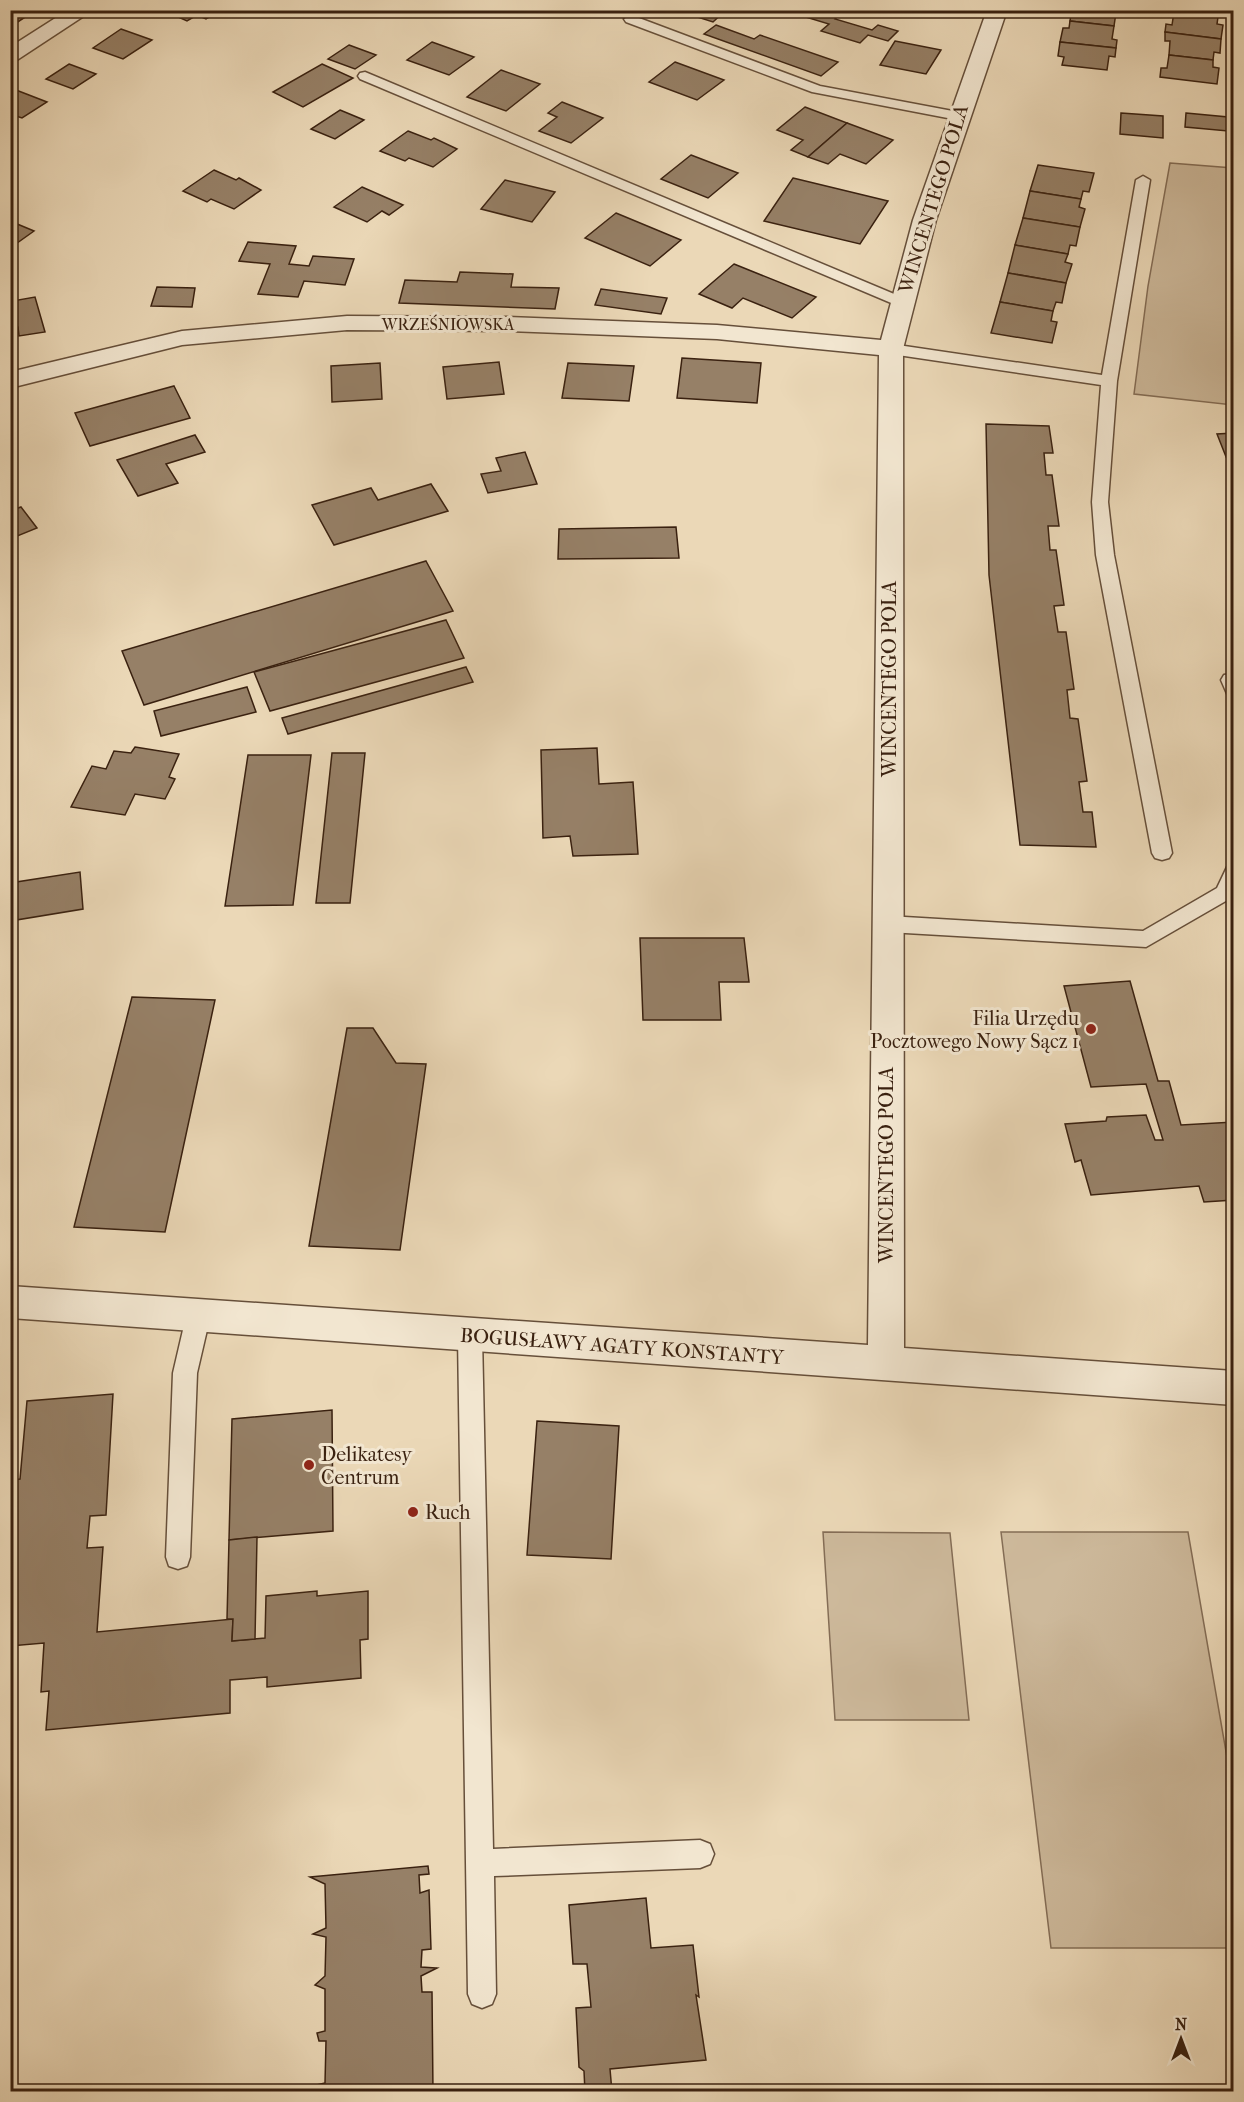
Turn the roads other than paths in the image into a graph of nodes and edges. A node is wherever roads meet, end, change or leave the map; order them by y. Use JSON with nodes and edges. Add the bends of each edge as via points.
{"nodes":[{"id":1,"x":83,"y":10,"type":"edge"},
{"id":2,"x":997,"y":10,"type":"edge"},
{"id":3,"x":631,"y":19,"type":"dead end"},
{"id":4,"x":10,"y":56,"type":"edge"},
{"id":5,"x":365,"y":76,"type":"dead end"},
{"id":6,"x":958,"y":116,"type":"junction"},
{"id":7,"x":1143,"y":180,"type":"dead end"},
{"id":8,"x":901,"y":302,"type":"junction"},
{"id":9,"x":891,"y":349,"type":"junction"},
{"id":10,"x":10,"y":380,"type":"edge"},
{"id":11,"x":1109,"y":381,"type":"junction"},
{"id":12,"x":1233,"y":680,"type":"edge"},
{"id":13,"x":1233,"y":691,"type":"edge"},
{"id":14,"x":1162,"y":853,"type":"dead end"},
{"id":15,"x":1233,"y":872,"type":"edge"},
{"id":16,"x":888,"y":924,"type":"junction"},
{"id":17,"x":10,"y":1302,"type":"edge"},
{"id":18,"x":198,"y":1317,"type":"junction"},
{"id":19,"x":470,"y":1336,"type":"junction"},
{"id":20,"x":886,"y":1364,"type":"junction"},
{"id":21,"x":1233,"y":1388,"type":"edge"},
{"id":22,"x":178,"y":1557,"type":"dead end"},
{"id":23,"x":700,"y":1854,"type":"dead end"},
{"id":24,"x":480,"y":1863,"type":"junction"},
{"id":25,"x":482,"y":1994,"type":"dead end"}],
"edges":[{"from":1,"to":4,"type":"street"},
{"from":2,"to":6,"type":"street","name":"WINCENTEGO POLA"},
{"from":3,"to":6,"type":"lane","via":[[817,88]]},
{"from":5,"to":8,"type":"lane"},
{"from":6,"to":8,"type":"street","name":"WINCENTEGO POLA","via":[[926,209]]},
{"from":7,"to":11,"type":"lane"},
{"from":8,"to":9,"type":"street","name":"WINCENTEGO POLA"},
{"from":9,"to":10,"type":"street","name":"WRZEŚNIOWSKA","via":[[717,332],[347,323],[182,338]]},
{"from":9,"to":11,"type":"lane"},
{"from":9,"to":16,"type":"street","name":"WINCENTEGO POLA"},
{"from":11,"to":14,"type":"lane","via":[[1100,502],[1105,555]]},
{"from":12,"to":13,"type":"lane"},
{"from":15,"to":16,"type":"lane","via":[[1224,893],[1146,939]]},
{"from":16,"to":20,"type":"street","name":"WINCENTEGO POLA"},
{"from":17,"to":18,"type":"street","name":"BOGUSŁAWY AGATY KONSTANTY"},
{"from":18,"to":19,"type":"street","name":"BOGUSŁAWY AGATY KONSTANTY"},
{"from":18,"to":22,"type":"lane","via":[[185,1373]]},
{"from":19,"to":20,"type":"street","name":"BOGUSŁAWY AGATY KONSTANTY"},
{"from":19,"to":24,"type":"lane"},
{"from":20,"to":21,"type":"street","name":"BOGUSŁAWY AGATY KONSTANTY"},
{"from":23,"to":24,"type":"lane"},
{"from":24,"to":25,"type":"lane"}]}
